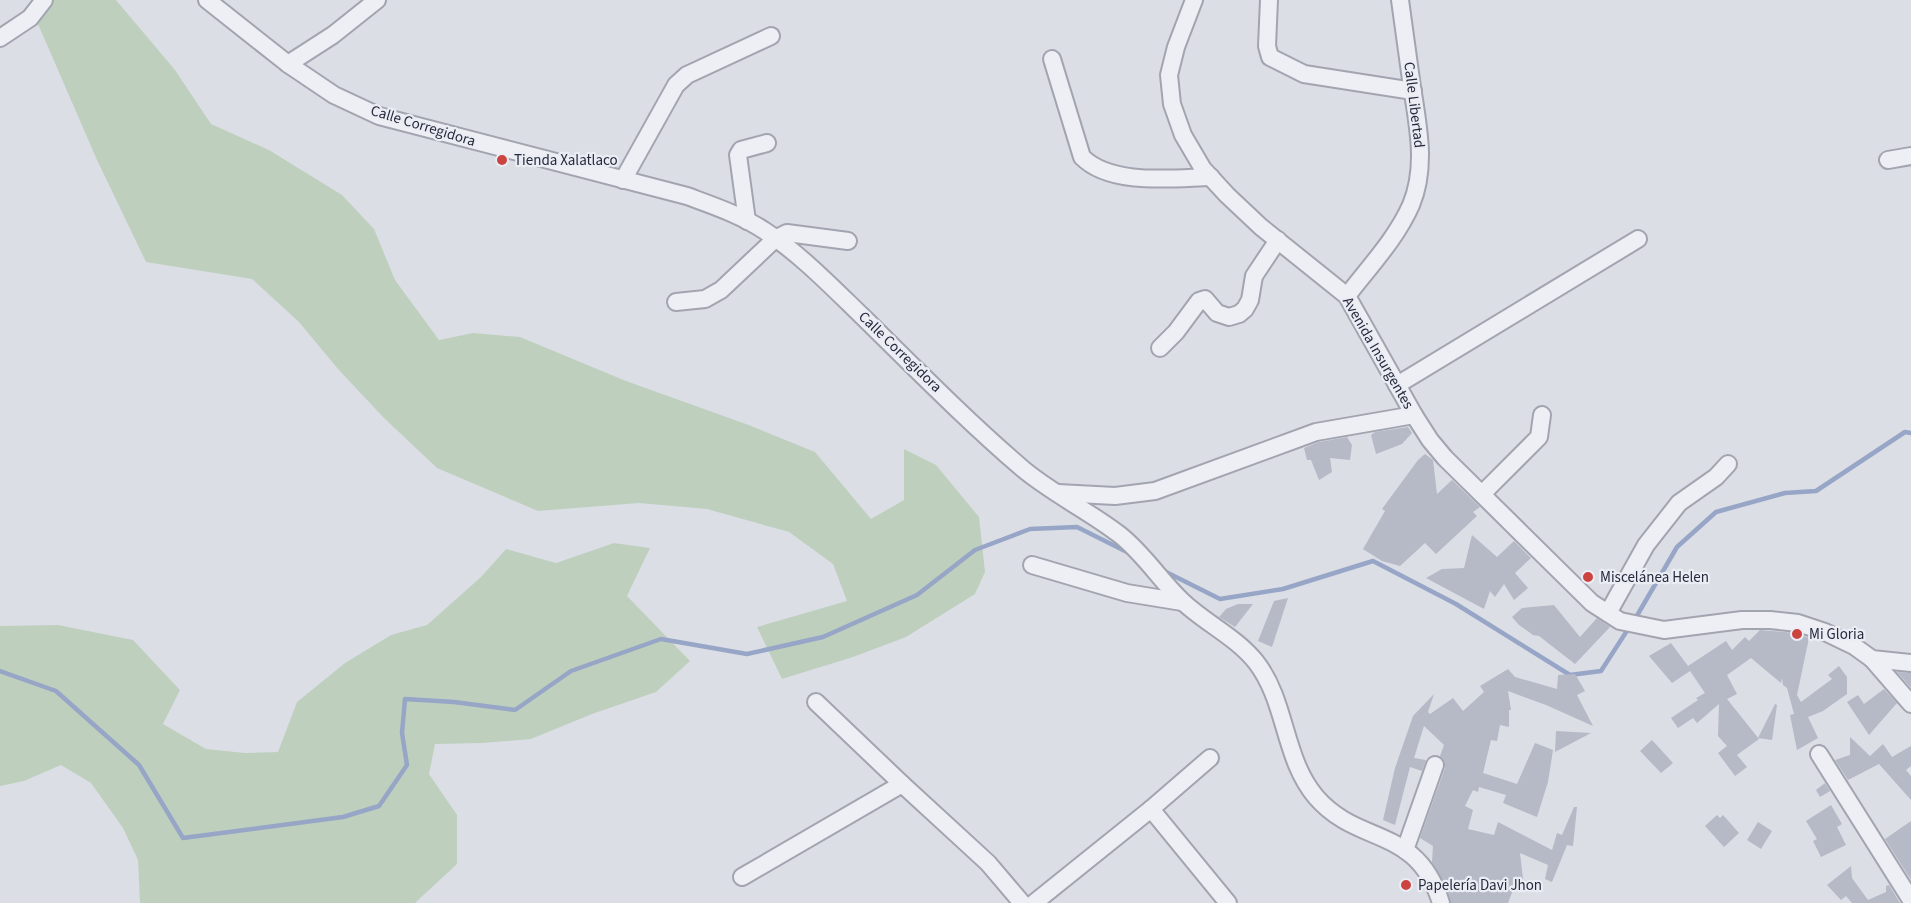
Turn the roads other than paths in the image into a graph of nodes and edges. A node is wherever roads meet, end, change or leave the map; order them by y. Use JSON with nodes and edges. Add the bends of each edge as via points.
{"nodes":[{"id":1,"x":44,"y":0,"type":"edge"},
{"id":2,"x":207,"y":0,"type":"edge"},
{"id":3,"x":377,"y":0,"type":"edge"},
{"id":4,"x":1194,"y":0,"type":"edge"},
{"id":5,"x":1269,"y":0,"type":"edge"},
{"id":6,"x":1400,"y":0,"type":"edge"},
{"id":7,"x":771,"y":36,"type":"dead end"},
{"id":8,"x":0,"y":38,"type":"edge"},
{"id":9,"x":1052,"y":59,"type":"dead end"},
{"id":10,"x":288,"y":63,"type":"junction"},
{"id":11,"x":1413,"y":91,"type":"junction"},
{"id":12,"x":767,"y":143,"type":"dead end"},
{"id":13,"x":1911,"y":156,"type":"edge"},
{"id":14,"x":1888,"y":160,"type":"dead end"},
{"id":15,"x":1211,"y":177,"type":"junction"},
{"id":16,"x":623,"y":180,"type":"junction"},
{"id":17,"x":747,"y":221,"type":"junction"},
{"id":18,"x":775,"y":239,"type":"junction"},
{"id":19,"x":1638,"y":239,"type":"dead end"},
{"id":20,"x":1278,"y":240,"type":"junction"},
{"id":21,"x":848,"y":241,"type":"dead end"},
{"id":22,"x":1347,"y":296,"type":"junction"},
{"id":23,"x":676,"y":302,"type":"dead end"},
{"id":24,"x":1160,"y":348,"type":"dead end"},
{"id":25,"x":1397,"y":385,"type":"junction"},
{"id":26,"x":1414,"y":415,"type":"junction"},
{"id":27,"x":1542,"y":415,"type":"dead end"},
{"id":28,"x":1728,"y":464,"type":"dead end"},
{"id":29,"x":1054,"y":492,"type":"junction"},
{"id":30,"x":1482,"y":494,"type":"junction"},
{"id":31,"x":1032,"y":565,"type":"dead end"},
{"id":32,"x":1182,"y":602,"type":"junction"},
{"id":33,"x":1614,"y":617,"type":"junction"},
{"id":34,"x":1872,"y":659,"type":"junction"},
{"id":35,"x":1911,"y":663,"type":"edge"},
{"id":36,"x":816,"y":702,"type":"dead end"},
{"id":37,"x":1911,"y":704,"type":"edge"},
{"id":38,"x":1819,"y":754,"type":"dead end"},
{"id":39,"x":1210,"y":758,"type":"dead end"},
{"id":40,"x":1435,"y":765,"type":"dead end"},
{"id":41,"x":902,"y":784,"type":"junction"},
{"id":42,"x":1151,"y":809,"type":"junction"},
{"id":43,"x":1405,"y":849,"type":"junction"},
{"id":44,"x":742,"y":877,"type":"dead end"},
{"id":45,"x":1911,"y":900,"type":"edge"},
{"id":46,"x":1022,"y":903,"type":"edge"},
{"id":47,"x":1034,"y":903,"type":"edge"},
{"id":48,"x":1228,"y":903,"type":"edge"},
{"id":49,"x":1441,"y":903,"type":"edge"}],
"edges":[{"from":1,"to":8,"type":"street","via":[[30,18]]},
{"from":2,"to":10,"type":"street","name":"Calle Corregidora"},
{"from":3,"to":10,"type":"street","via":[[333,35]]},
{"from":4,"to":15,"type":"street","name":"Avenida Insurgentes","via":[[1169,75],[1172,104],[1183,135]]},
{"from":5,"to":11,"type":"street","via":[[1270,57],[1304,74]]},
{"from":6,"to":11,"type":"street","name":"Calle Libertad"},
{"from":7,"to":16,"type":"street","via":[[687,75],[676,85]]},
{"from":9,"to":15,"type":"street","via":[[1082,157],[1091,166],[1134,178]]},
{"from":10,"to":16,"type":"street","name":"Calle Corregidora","via":[[334,95],[379,116]]},
{"from":11,"to":22,"type":"street","name":"Calle Libertad","via":[[1420,166],[1411,205],[1400,227]]},
{"from":12,"to":17,"type":"street","via":[[741,150],[738,155]]},
{"from":13,"to":14,"type":"street"},
{"from":15,"to":20,"type":"street","name":"Avenida Insurgentes"},
{"from":16,"to":17,"type":"street","name":"Calle Corregidora","via":[[687,196]]},
{"from":17,"to":18,"type":"street","name":"Calle Corregidora"},
{"from":18,"to":21,"type":"street","via":[[787,233]]},
{"from":18,"to":23,"type":"street","via":[[721,290],[705,298]]},
{"from":18,"to":29,"type":"street","name":"Calle Corregidora","via":[[836,291],[996,445]]},
{"from":19,"to":25,"type":"street"},
{"from":20,"to":22,"type":"street","name":"Avenida Insurgentes"},
{"from":20,"to":24,"type":"street","via":[[1254,276],[1245,309],[1229,317],[1217,313],[1205,299],[1199,301]]},
{"from":22,"to":25,"type":"street","name":"Avenida Insurgentes"},
{"from":25,"to":26,"type":"street","name":"Avenida Insurgentes"},
{"from":26,"to":29,"type":"street","via":[[1322,430],[1145,493],[1115,496]]},
{"from":26,"to":30,"type":"street","name":"Avenida Insurgentes","via":[[1445,458]]},
{"from":27,"to":30,"type":"street","via":[[1539,437]]},
{"from":28,"to":33,"type":"street","via":[[1679,503],[1646,545]]},
{"from":29,"to":32,"type":"street","name":"Calle Corregidora","via":[[1102,522],[1139,552]]},
{"from":30,"to":33,"type":"street","name":"Avenida Insurgentes","via":[[1592,603]]},
{"from":31,"to":32,"type":"street","via":[[1126,593]]},
{"from":32,"to":43,"type":"street","name":"Calle Corregidora","via":[[1248,654],[1268,680],[1295,764],[1318,799],[1354,825]]},
{"from":33,"to":34,"type":"street","via":[[1648,628],[1742,620],[1798,623],[1826,632]]},
{"from":34,"to":35,"type":"street"},
{"from":34,"to":37,"type":"street"},
{"from":36,"to":41,"type":"street"},
{"from":38,"to":45,"type":"street"},
{"from":39,"to":42,"type":"street"},
{"from":40,"to":43,"type":"street"},
{"from":41,"to":44,"type":"street"},
{"from":41,"to":46,"type":"street","via":[[988,863]]},
{"from":42,"to":47,"type":"street"},
{"from":42,"to":48,"type":"street"},
{"from":43,"to":49,"type":"street","name":"Calle Corregidora","via":[[1426,870]]}]}
